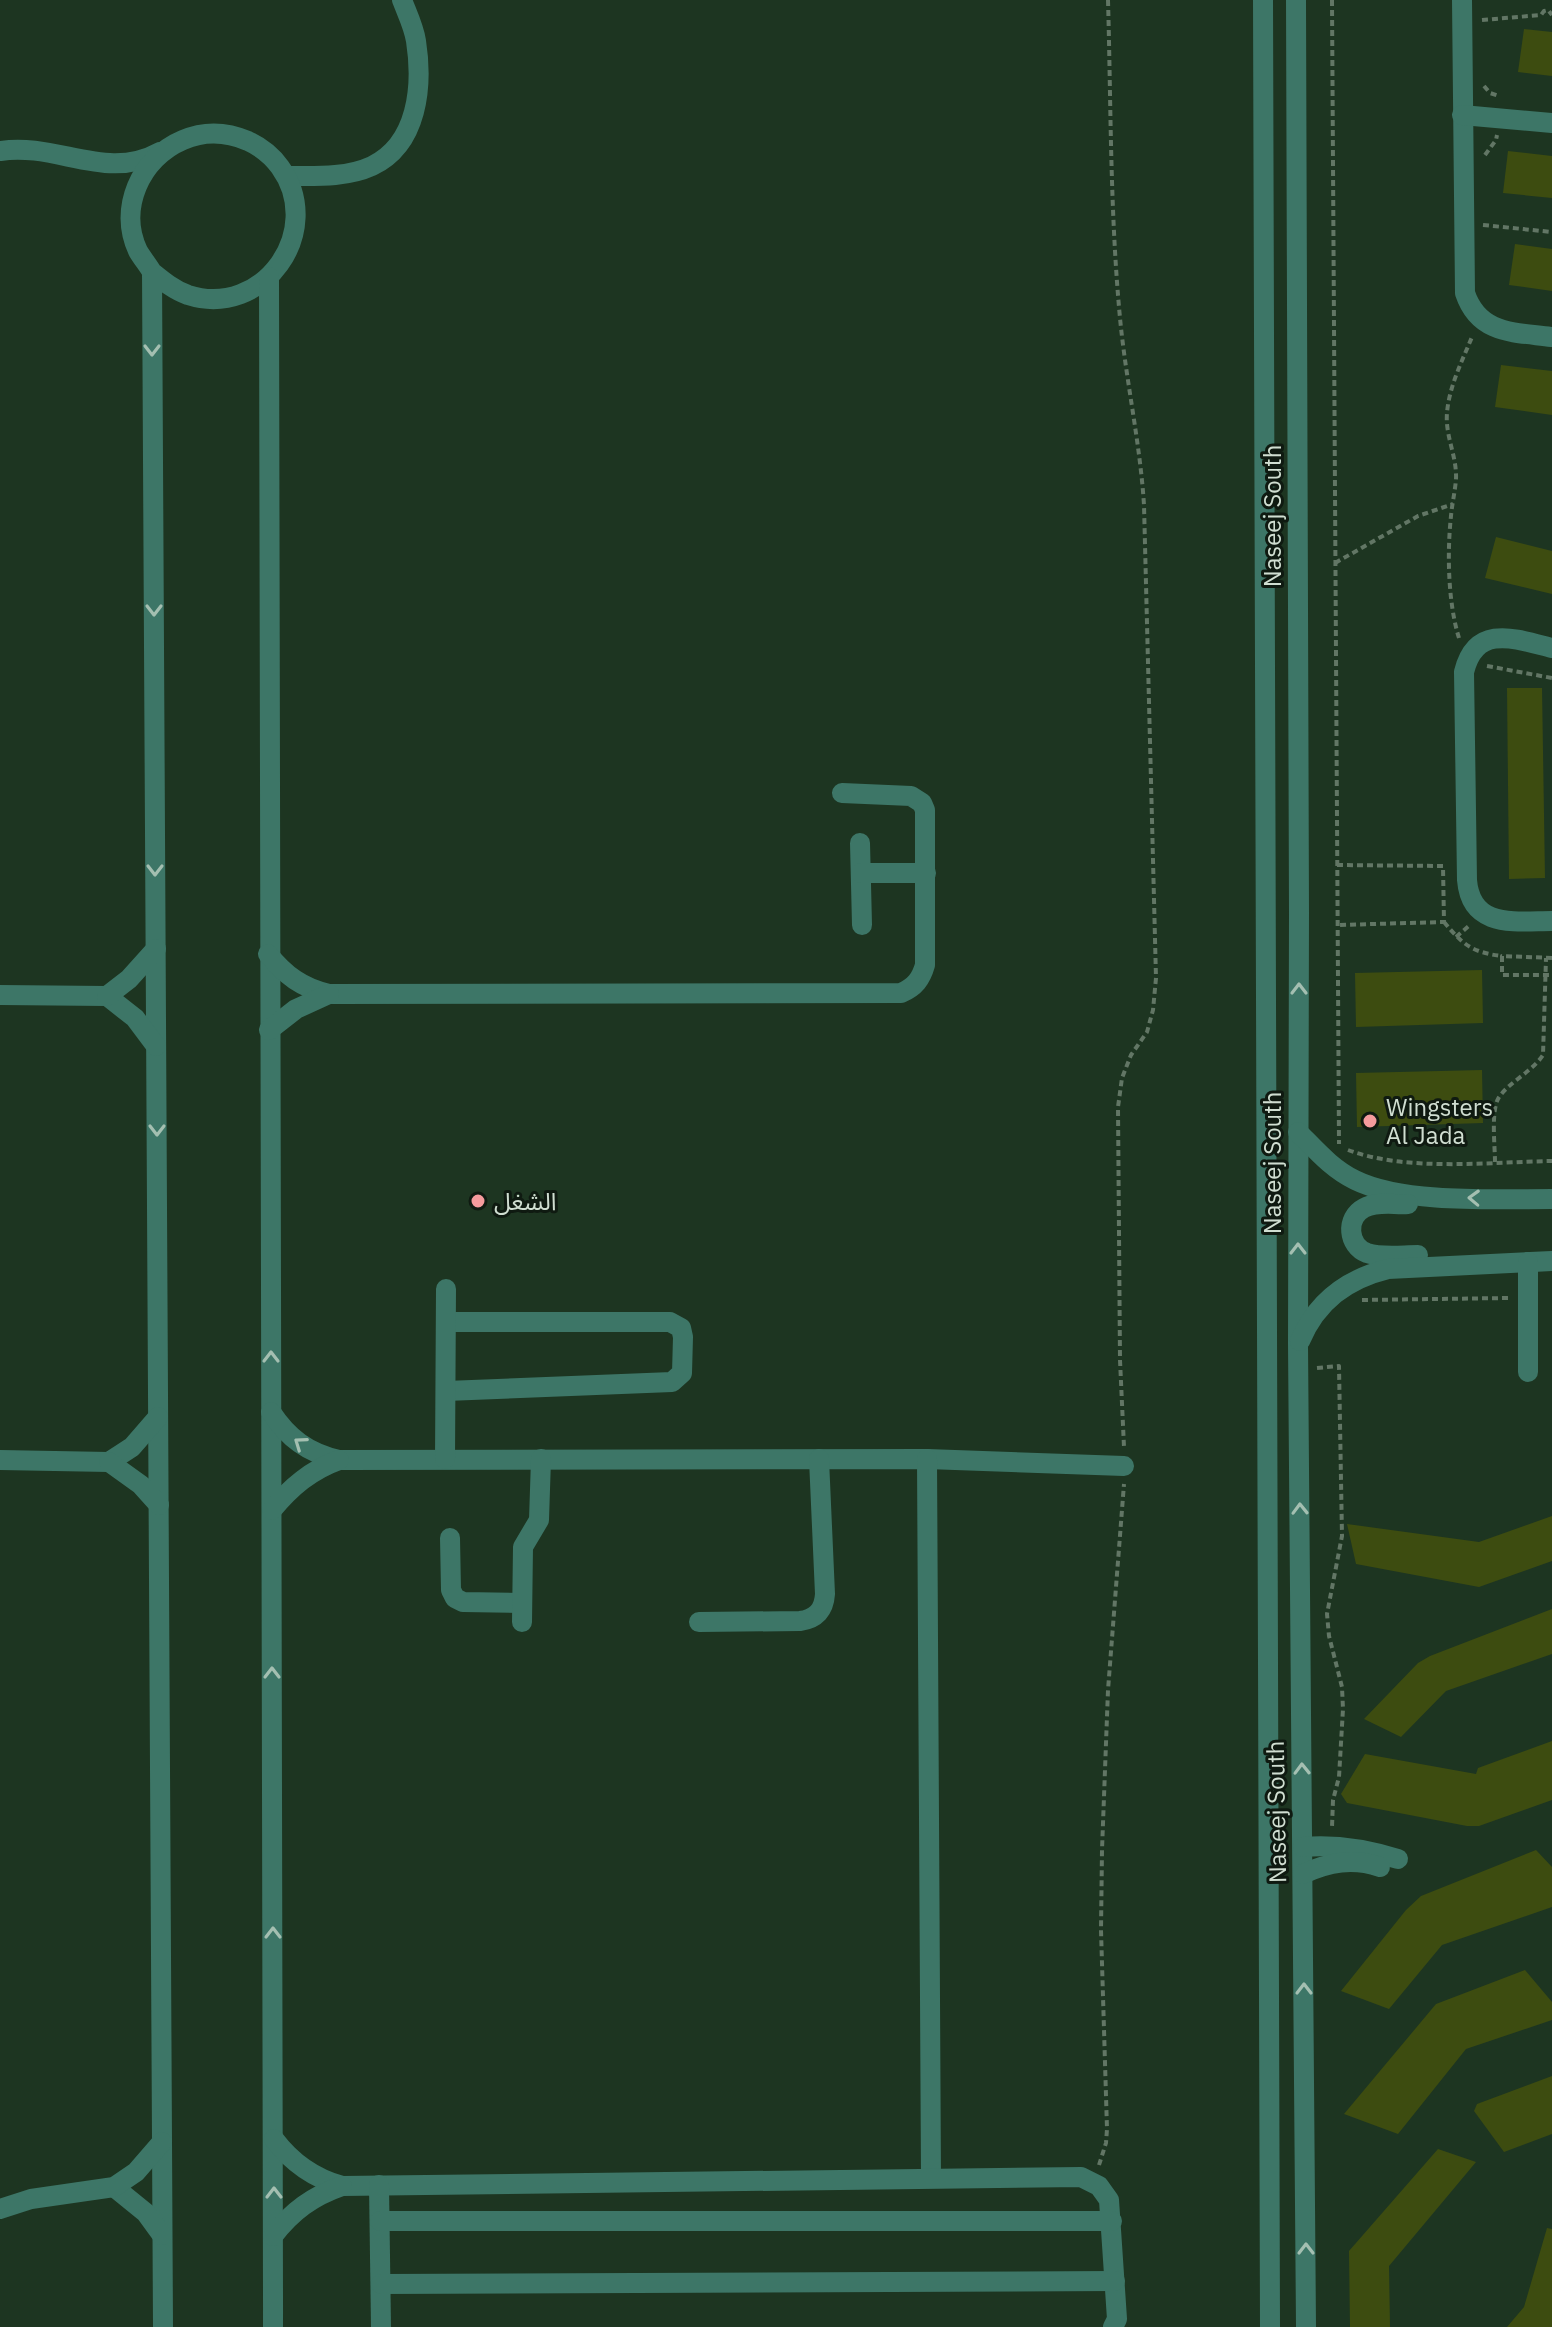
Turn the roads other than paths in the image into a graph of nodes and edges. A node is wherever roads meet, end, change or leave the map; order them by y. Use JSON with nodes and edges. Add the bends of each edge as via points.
{"nodes":[{"id":1,"x":402,"y":0,"type":"edge"},
{"id":2,"x":1263,"y":0,"type":"edge"},
{"id":3,"x":1296,"y":0,"type":"edge"},
{"id":4,"x":1462,"y":0,"type":"edge"},
{"id":5,"x":1462,"y":115,"type":"junction"},
{"id":6,"x":1552,"y":123,"type":"edge"},
{"id":7,"x":171,"y":145,"type":"junction"},
{"id":8,"x":0,"y":151,"type":"edge"},
{"id":9,"x":287,"y":176,"type":"junction"},
{"id":10,"x":152,"y":272,"type":"junction"},
{"id":11,"x":269,"y":277,"type":"junction"},
{"id":12,"x":1552,"y":337,"type":"edge"},
{"id":13,"x":1552,"y":648,"type":"edge"},
{"id":14,"x":842,"y":793,"type":"dead end"},
{"id":15,"x":860,"y":843,"type":"dead end"},
{"id":16,"x":861,"y":873,"type":"junction"},
{"id":17,"x":926,"y":873,"type":"junction"},
{"id":18,"x":1552,"y":921,"type":"edge"},
{"id":19,"x":862,"y":925,"type":"dead end"},
{"id":20,"x":156,"y":949,"type":"junction"},
{"id":21,"x":268,"y":954,"type":"junction"},
{"id":22,"x":329,"y":994,"type":"junction"},
{"id":23,"x":0,"y":995,"type":"edge"},
{"id":24,"x":107,"y":996,"type":"junction"},
{"id":25,"x":269,"y":1030,"type":"junction"},
{"id":26,"x":156,"y":1046,"type":"junction"},
{"id":27,"x":1298,"y":1132,"type":"junction"},
{"id":28,"x":1442,"y":1197,"type":"junction"},
{"id":29,"x":1552,"y":1199,"type":"edge"},
{"id":30,"x":1540,"y":1262,"type":"edge"},
{"id":31,"x":1468,"y":1265,"type":"junction"},
{"id":32,"x":446,"y":1289,"type":"dead end"},
{"id":33,"x":446,"y":1322,"type":"junction"},
{"id":34,"x":1298,"y":1344,"type":"junction"},
{"id":35,"x":446,"y":1391,"type":"junction"},
{"id":36,"x":271,"y":1412,"type":"junction"},
{"id":37,"x":158,"y":1417,"type":"junction"},
{"id":38,"x":445,"y":1459,"type":"junction"},
{"id":39,"x":541,"y":1459,"type":"junction"},
{"id":40,"x":819,"y":1459,"type":"junction"},
{"id":41,"x":927,"y":1459,"type":"junction"},
{"id":42,"x":0,"y":1460,"type":"edge"},
{"id":43,"x":339,"y":1460,"type":"junction"},
{"id":44,"x":109,"y":1462,"type":"junction"},
{"id":45,"x":1124,"y":1466,"type":"road end"},
{"id":46,"x":159,"y":1505,"type":"junction"},
{"id":47,"x":272,"y":1510,"type":"junction"},
{"id":48,"x":450,"y":1538,"type":"dead end"},
{"id":49,"x":699,"y":1622,"type":"dead end"},
{"id":50,"x":1303,"y":1847,"type":"junction"},
{"id":51,"x":1303,"y":1874,"type":"junction"},
{"id":52,"x":274,"y":2139,"type":"junction"},
{"id":53,"x":162,"y":2142,"type":"junction"},
{"id":54,"x":931,"y":2178,"type":"junction"},
{"id":55,"x":379,"y":2185,"type":"junction"},
{"id":56,"x":342,"y":2186,"type":"junction"},
{"id":57,"x":114,"y":2187,"type":"junction"},
{"id":58,"x":0,"y":2209,"type":"edge"},
{"id":59,"x":380,"y":2221,"type":"junction"},
{"id":60,"x":1112,"y":2221,"type":"junction"},
{"id":61,"x":162,"y":2235,"type":"junction"},
{"id":62,"x":273,"y":2236,"type":"junction"},
{"id":63,"x":1115,"y":2281,"type":"junction"},
{"id":64,"x":381,"y":2284,"type":"junction"},
{"id":65,"x":163,"y":2327,"type":"edge"},
{"id":66,"x":273,"y":2327,"type":"edge"},
{"id":67,"x":381,"y":2327,"type":"edge"},
{"id":68,"x":1113,"y":2327,"type":"edge"},
{"id":69,"x":1270,"y":2327,"type":"edge"},
{"id":70,"x":1306,"y":2327,"type":"edge"}],
"edges":[{"from":1,"to":9,"type":"street","via":[[415,39],[417,97],[409,128],[395,150],[372,166],[347,174]]},
{"from":2,"to":69,"type":"street"},
{"from":27,"to":3,"type":"street","name":"Naseej South","one_way":true},
{"from":4,"to":5,"type":"street"},
{"from":5,"to":6,"type":"street"},
{"from":5,"to":12,"type":"street","via":[[1463,284],[1468,303],[1495,328]]},
{"from":7,"to":8,"type":"street","via":[[140,160],[113,165],[28,149]]},
{"from":7,"to":9,"type":"street","via":[[203,134],[236,136],[274,158]]},
{"from":7,"to":10,"type":"street","via":[[152,160],[131,204],[138,252]]},
{"from":9,"to":11,"type":"street","via":[[296,219],[292,241]]},
{"from":10,"to":11,"type":"street","via":[[169,286],[209,299],[251,290]]},
{"from":10,"to":20,"type":"street","one_way":true},
{"from":11,"to":21,"type":"street"},
{"from":13,"to":18,"type":"street","via":[[1500,637],[1470,654],[1464,672],[1470,897],[1500,921]]},
{"from":14,"to":17,"type":"street","via":[[911,796],[922,803]]},
{"from":15,"to":16,"type":"street"},
{"from":16,"to":17,"type":"street"},
{"from":16,"to":19,"type":"street"},
{"from":17,"to":22,"type":"street","via":[[925,965],[919,981],[901,993]]},
{"from":20,"to":24,"type":"street"},
{"from":20,"to":26,"type":"street"},
{"from":21,"to":22,"type":"street","via":[[300,984]]},
{"from":21,"to":25,"type":"street"},
{"from":22,"to":25,"type":"street","via":[[296,1009]]},
{"from":23,"to":24,"type":"street"},
{"from":24,"to":26,"type":"street","via":[[135,1018]]},
{"from":36,"to":25,"type":"street","one_way":true},
{"from":26,"to":37,"type":"street","one_way":true},
{"from":27,"to":28,"type":"street","via":[[1329,1163],[1367,1186]]},
{"from":34,"to":27,"type":"street","name":"Naseej South","one_way":true},
{"from":29,"to":28,"type":"street","one_way":true},
{"from":28,"to":31,"type":"street","via":[[1365,1207],[1351,1225],[1353,1240],[1370,1254],[1440,1256]]},
{"from":30,"to":30,"type":"street","via":[[1533,1372],[1528,1298]]},
{"from":30,"to":31,"type":"street"},
{"from":31,"to":34,"type":"street","via":[[1388,1269],[1360,1278],[1322,1304]]},
{"from":32,"to":33,"type":"street"},
{"from":33,"to":35,"type":"street"},
{"from":33,"to":35,"type":"street","via":[[670,1322],[678,1325],[683,1337],[682,1373],[672,1382]]},
{"from":50,"to":34,"type":"street","name":"Naseej South","one_way":true},
{"from":35,"to":38,"type":"street"},
{"from":43,"to":36,"type":"street","one_way":true,"via":[[299,1444]]},
{"from":36,"to":47,"type":"street"},
{"from":37,"to":44,"type":"street","via":[[132,1447]]},
{"from":37,"to":46,"type":"street"},
{"from":38,"to":39,"type":"street"},
{"from":38,"to":43,"type":"street"},
{"from":39,"to":40,"type":"street"},
{"from":39,"to":48,"type":"street","via":[[539,1520],[523,1547],[522,1612],[455,1598]]},
{"from":40,"to":41,"type":"street"},
{"from":40,"to":49,"type":"street","via":[[825,1594],[821,1610],[808,1620]]},
{"from":41,"to":45,"type":"street"},
{"from":41,"to":54,"type":"street"},
{"from":42,"to":44,"type":"street"},
{"from":43,"to":47,"type":"street","via":[[301,1479]]},
{"from":44,"to":46,"type":"street"},
{"from":46,"to":53,"type":"street"},
{"from":52,"to":47,"type":"street","one_way":true},
{"from":50,"to":51,"type":"street","name":"Naseej South"},
{"from":50,"to":51,"type":"street","via":[[1359,1848],[1396,1866],[1339,1862]]},
{"from":70,"to":51,"type":"street","name":"Naseej South","one_way":true},
{"from":52,"to":56,"type":"street","via":[[303,2170]]},
{"from":62,"to":52,"type":"street","one_way":true},
{"from":53,"to":57,"type":"street","via":[[136,2172]]},
{"from":53,"to":61,"type":"street"},
{"from":54,"to":55,"type":"street"},
{"from":54,"to":60,"type":"street","via":[[1081,2177],[1105,2192]]},
{"from":55,"to":56,"type":"street"},
{"from":55,"to":59,"type":"street"},
{"from":56,"to":62,"type":"street","via":[[303,2205]]},
{"from":57,"to":58,"type":"street"},
{"from":57,"to":61,"type":"street","via":[[137,2203]]},
{"from":59,"to":60,"type":"street"},
{"from":59,"to":64,"type":"street"},
{"from":60,"to":63,"type":"street"},
{"from":61,"to":65,"type":"street"},
{"from":62,"to":66,"type":"street"},
{"from":63,"to":64,"type":"street"},
{"from":63,"to":68,"type":"street"},
{"from":64,"to":67,"type":"street"}]}
